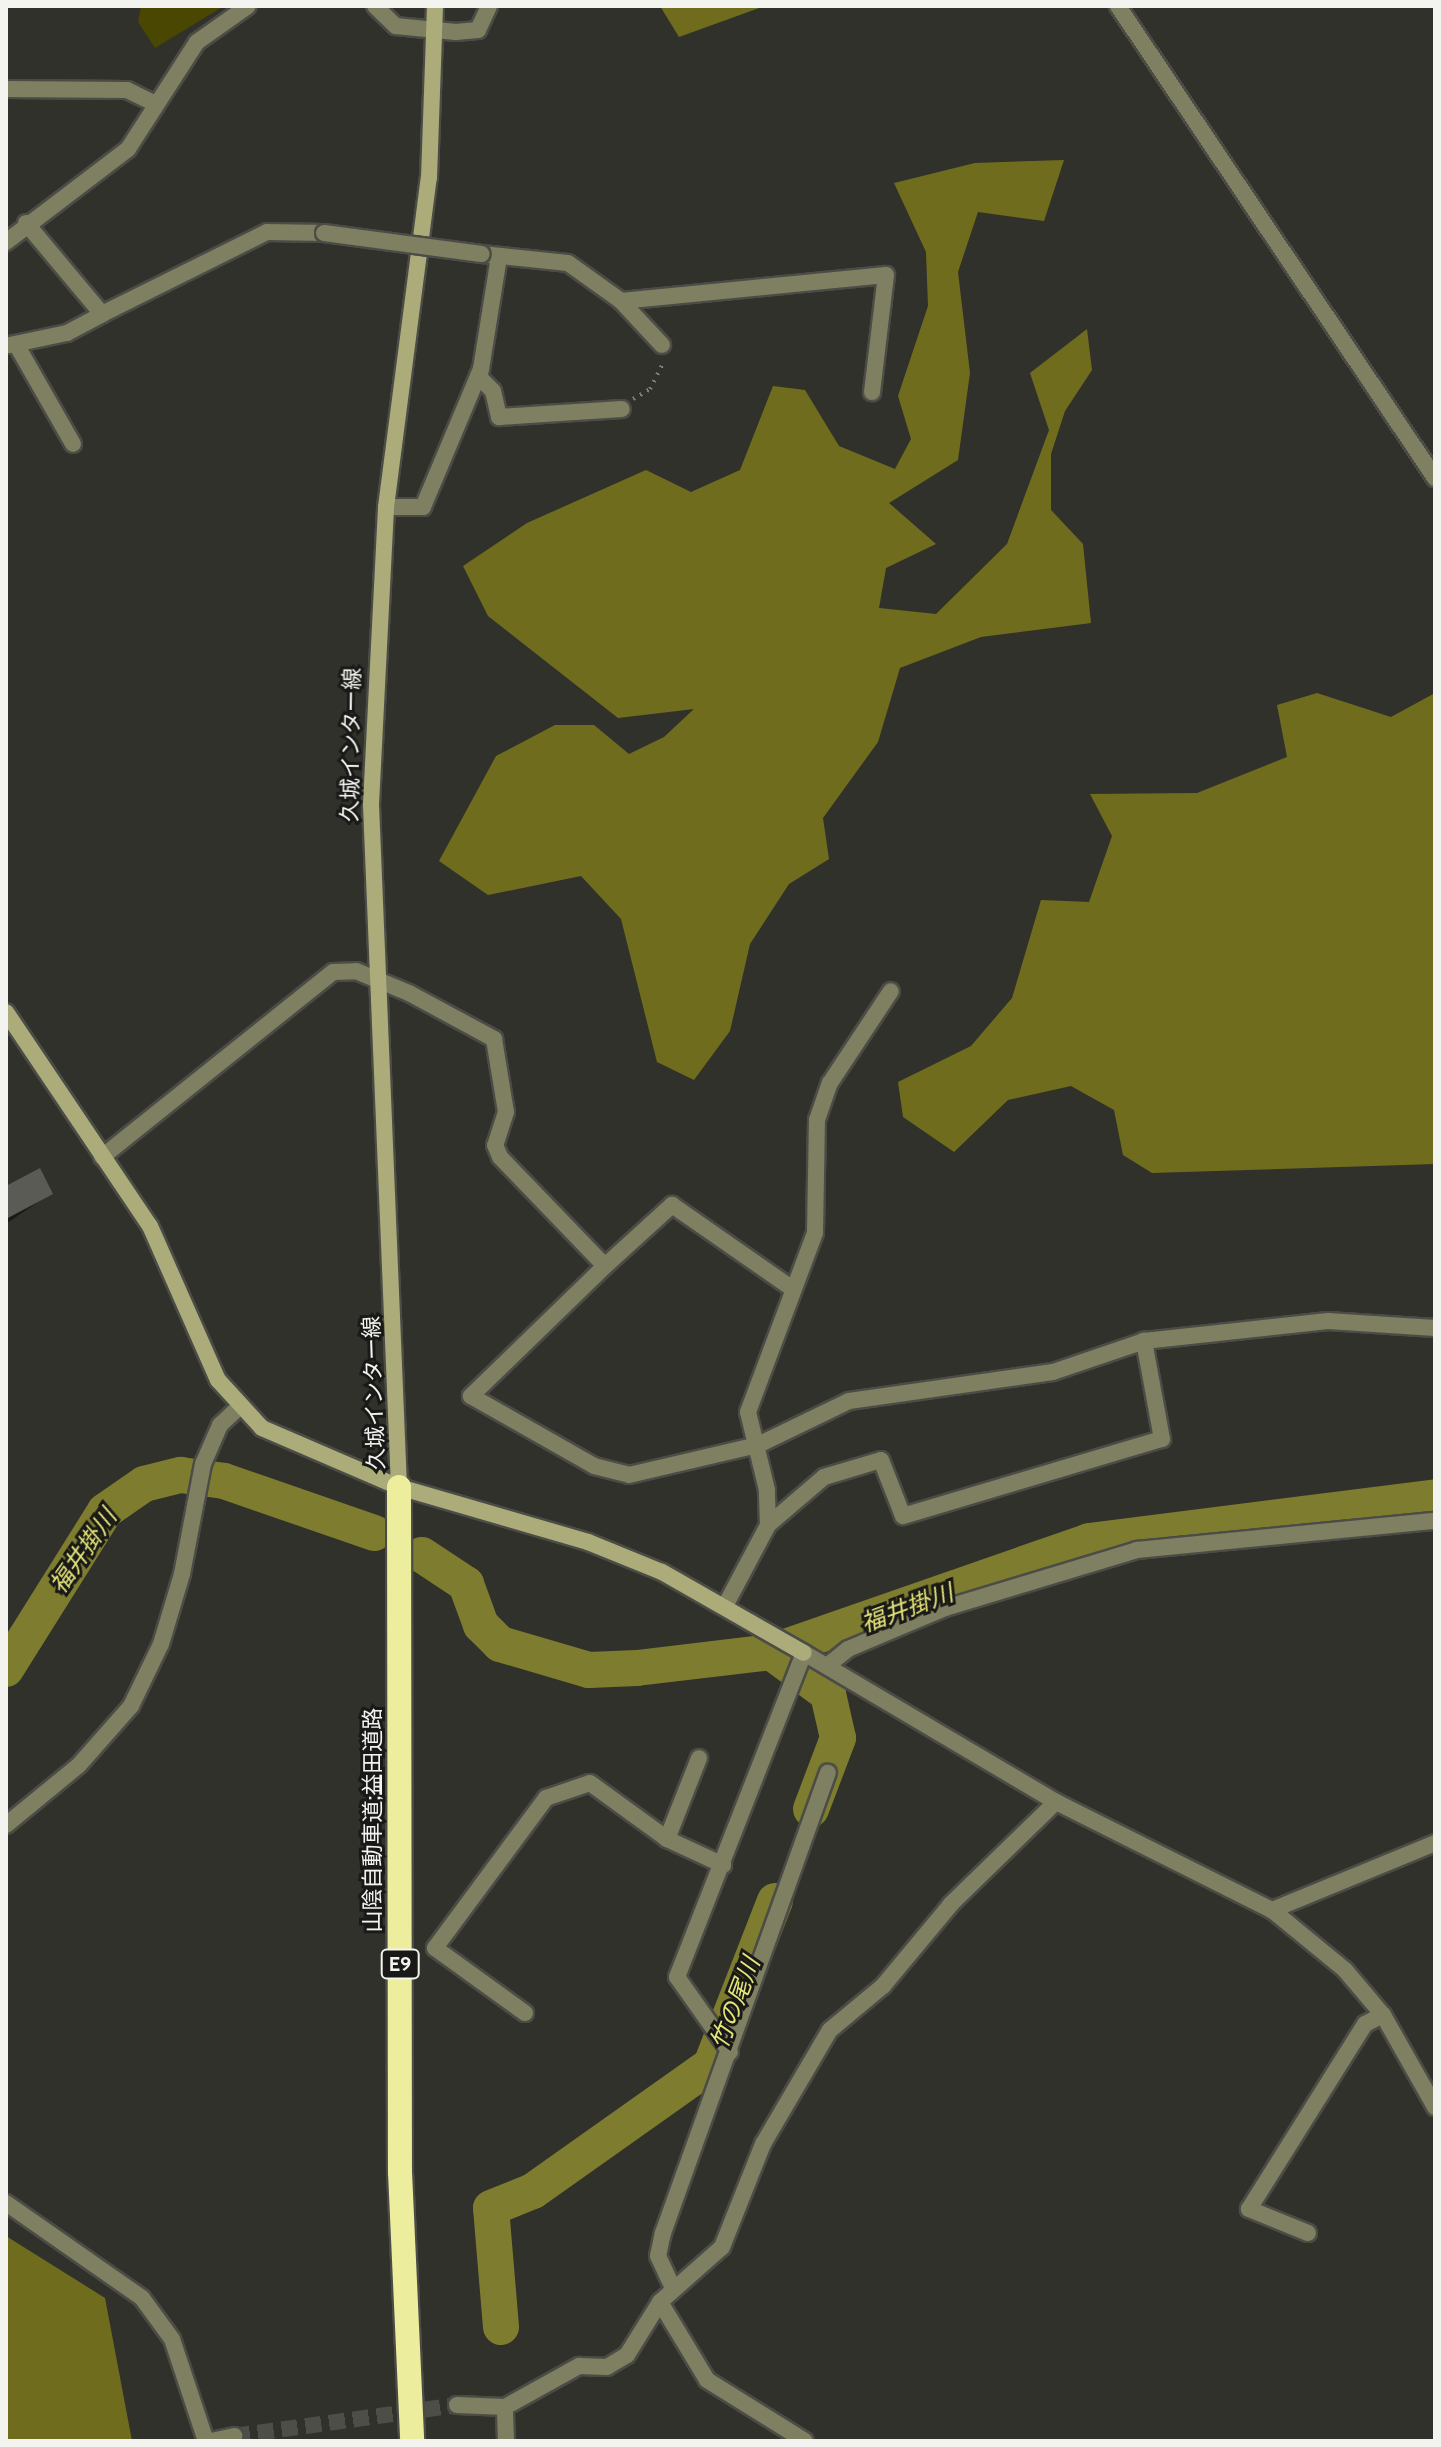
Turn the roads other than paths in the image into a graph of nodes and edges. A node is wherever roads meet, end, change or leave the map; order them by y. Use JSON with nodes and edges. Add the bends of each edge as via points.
{"nodes":[{"id":1,"x":248,"y":6,"type":"edge"},
{"id":2,"x":375,"y":6,"type":"edge"},
{"id":3,"x":435,"y":6,"type":"edge"},
{"id":4,"x":489,"y":6,"type":"edge"},
{"id":5,"x":1118,"y":6,"type":"edge"},
{"id":6,"x":435,"y":32,"type":"junction"},
{"id":7,"x":6,"y":89,"type":"edge"},
{"id":8,"x":154,"y":103,"type":"junction"},
{"id":9,"x":26,"y":223,"type":"junction"},
{"id":10,"x":6,"y":242,"type":"edge"},
{"id":11,"x":499,"y":256,"type":"junction"},
{"id":12,"x":621,"y":301,"type":"junction"},
{"id":13,"x":102,"y":314,"type":"junction"},
{"id":14,"x":11,"y":345,"type":"edge"},
{"id":15,"x":662,"y":345,"type":"road end"},
{"id":16,"x":478,"y":376,"type":"junction"},
{"id":17,"x":872,"y":392,"type":"dead end"},
{"id":18,"x":622,"y":409,"type":"road end"},
{"id":19,"x":73,"y":444,"type":"dead end"},
{"id":20,"x":1435,"y":478,"type":"edge"},
{"id":21,"x":386,"y":507,"type":"junction"},
{"id":22,"x":378,"y":980,"type":"junction"},
{"id":23,"x":891,"y":991,"type":"dead end"},
{"id":24,"x":6,"y":1012,"type":"edge"},
{"id":25,"x":102,"y":1157,"type":"junction"},
{"id":26,"x":605,"y":1266,"type":"junction"},
{"id":27,"x":793,"y":1289,"type":"junction"},
{"id":28,"x":1435,"y":1328,"type":"edge"},
{"id":29,"x":1144,"y":1341,"type":"junction"},
{"id":30,"x":238,"y":1408,"type":"junction"},
{"id":31,"x":758,"y":1445,"type":"junction"},
{"id":32,"x":399,"y":1487,"type":"junction"},
{"id":33,"x":1435,"y":1521,"type":"edge"},
{"id":34,"x":768,"y":1525,"type":"junction"},
{"id":35,"x":725,"y":1606,"type":"junction"},
{"id":36,"x":804,"y":1653,"type":"junction"},
{"id":37,"x":827,"y":1666,"type":"junction"},
{"id":38,"x":699,"y":1758,"type":"dead end"},
{"id":39,"x":828,"y":1773,"type":"dead end"},
{"id":40,"x":1056,"y":1802,"type":"junction"},
{"id":41,"x":6,"y":1825,"type":"edge"},
{"id":42,"x":667,"y":1839,"type":"junction"},
{"id":43,"x":1435,"y":1843,"type":"edge"},
{"id":44,"x":723,"y":1865,"type":"junction"},
{"id":45,"x":1272,"y":1910,"type":"junction"},
{"id":46,"x":525,"y":2013,"type":"dead end"},
{"id":47,"x":1383,"y":2015,"type":"junction"},
{"id":48,"x":730,"y":2052,"type":"junction"},
{"id":49,"x":1435,"y":2107,"type":"edge"},
{"id":50,"x":6,"y":2203,"type":"edge"},
{"id":51,"x":1308,"y":2233,"type":"dead end"},
{"id":52,"x":673,"y":2288,"type":"junction"},
{"id":53,"x":660,"y":2302,"type":"junction"},
{"id":54,"x":457,"y":2405,"type":"tunnel mouth"},
{"id":55,"x":505,"y":2407,"type":"junction"},
{"id":56,"x":234,"y":2436,"type":"dead end"},
{"id":57,"x":208,"y":2441,"type":"edge"},
{"id":58,"x":412,"y":2441,"type":"edge"},
{"id":59,"x":506,"y":2441,"type":"edge"},
{"id":60,"x":805,"y":2441,"type":"edge"}],
"edges":[{"from":1,"to":8,"type":"street","via":[[197,42]]},
{"from":2,"to":6,"type":"street","via":[[396,26]]},
{"from":3,"to":6,"type":"main road","name":"久城インター線"},
{"from":4,"to":6,"type":"street","via":[[478,30]]},
{"from":5,"to":20,"type":"street"},
{"from":6,"to":21,"type":"main road","name":"久城インター線","via":[[429,178]]},
{"from":7,"to":8,"type":"street","via":[[127,90]]},
{"from":8,"to":9,"type":"street","via":[[128,149]]},
{"from":9,"to":10,"type":"street"},
{"from":9,"to":13,"type":"street"},
{"from":11,"to":12,"type":"street","via":[[568,263]]},
{"from":11,"to":13,"type":"street","bridge":true,"via":[[324,233],[267,232]]},
{"from":11,"to":16,"type":"street"},
{"from":12,"to":15,"type":"street"},
{"from":12,"to":17,"type":"street","via":[[886,275]]},
{"from":13,"to":14,"type":"street","via":[[67,333]]},
{"from":14,"to":19,"type":"street"},
{"from":16,"to":18,"type":"street","via":[[493,391],[499,417]]},
{"from":16,"to":21,"type":"street","via":[[423,507]]},
{"from":21,"to":22,"type":"main road","name":"久城インター線","via":[[371,804]]},
{"from":22,"to":25,"type":"street","via":[[333,972]]},
{"from":22,"to":26,"type":"street","via":[[494,1039],[506,1112],[495,1145],[500,1157]]},
{"from":22,"to":32,"type":"main road","name":"久城インター線"},
{"from":23,"to":27,"type":"street","via":[[830,1083],[817,1120],[822,1181],[815,1233]]},
{"from":24,"to":25,"type":"main road"},
{"from":25,"to":30,"type":"main road","via":[[150,1226],[212,1368]]},
{"from":26,"to":27,"type":"street","via":[[672,1205]]},
{"from":26,"to":31,"type":"street","via":[[471,1396],[594,1466],[629,1475]]},
{"from":27,"to":31,"type":"street","via":[[753,1385],[748,1412]]},
{"from":28,"to":29,"type":"street","via":[[1328,1321]]},
{"from":29,"to":31,"type":"street","via":[[1053,1372],[849,1401]]},
{"from":29,"to":34,"type":"street","via":[[1162,1439],[903,1516],[881,1460],[824,1477]]},
{"from":30,"to":32,"type":"main road","via":[[300,1448]]},
{"from":30,"to":41,"type":"street","via":[[220,1425],[203,1464],[182,1574],[161,1644],[131,1706],[79,1765]]},
{"from":31,"to":34,"type":"street"},
{"from":32,"to":35,"type":"main road","via":[[588,1542]]},
{"from":32,"to":58,"type":"highway","name":"山陰自動車道;益田道路","number":"E9","via":[[400,2172]]},
{"from":33,"to":37,"type":"street","via":[[1137,1550],[945,1608],[848,1649]]},
{"from":34,"to":35,"type":"street"},
{"from":35,"to":36,"type":"main road"},
{"from":36,"to":37,"type":"street"},
{"from":36,"to":44,"type":"street"},
{"from":37,"to":40,"type":"street"},
{"from":38,"to":42,"type":"street"},
{"from":39,"to":48,"type":"street"},
{"from":40,"to":45,"type":"street"},
{"from":40,"to":52,"type":"street","via":[[951,1904],[883,1986],[830,2030],[763,2144],[722,2247]]},
{"from":42,"to":44,"type":"street"},
{"from":42,"to":46,"type":"street","via":[[590,1783],[546,1798],[435,1948]]},
{"from":43,"to":45,"type":"street"},
{"from":44,"to":48,"type":"street","via":[[677,1977]]},
{"from":45,"to":47,"type":"street","via":[[1345,1970]]},
{"from":47,"to":49,"type":"street"},
{"from":47,"to":51,"type":"street","via":[[1365,2024],[1249,2209]]},
{"from":48,"to":52,"type":"street","via":[[663,2233],[658,2256]]},
{"from":50,"to":57,"type":"street","via":[[142,2298],[172,2339]]},
{"from":52,"to":53,"type":"street"},
{"from":53,"to":55,"type":"street","via":[[627,2355],[607,2367],[579,2366]]},
{"from":53,"to":60,"type":"street","via":[[707,2380]]},
{"from":54,"to":55,"type":"street"},
{"from":55,"to":59,"type":"street"},
{"from":56,"to":57,"type":"street"}]}
